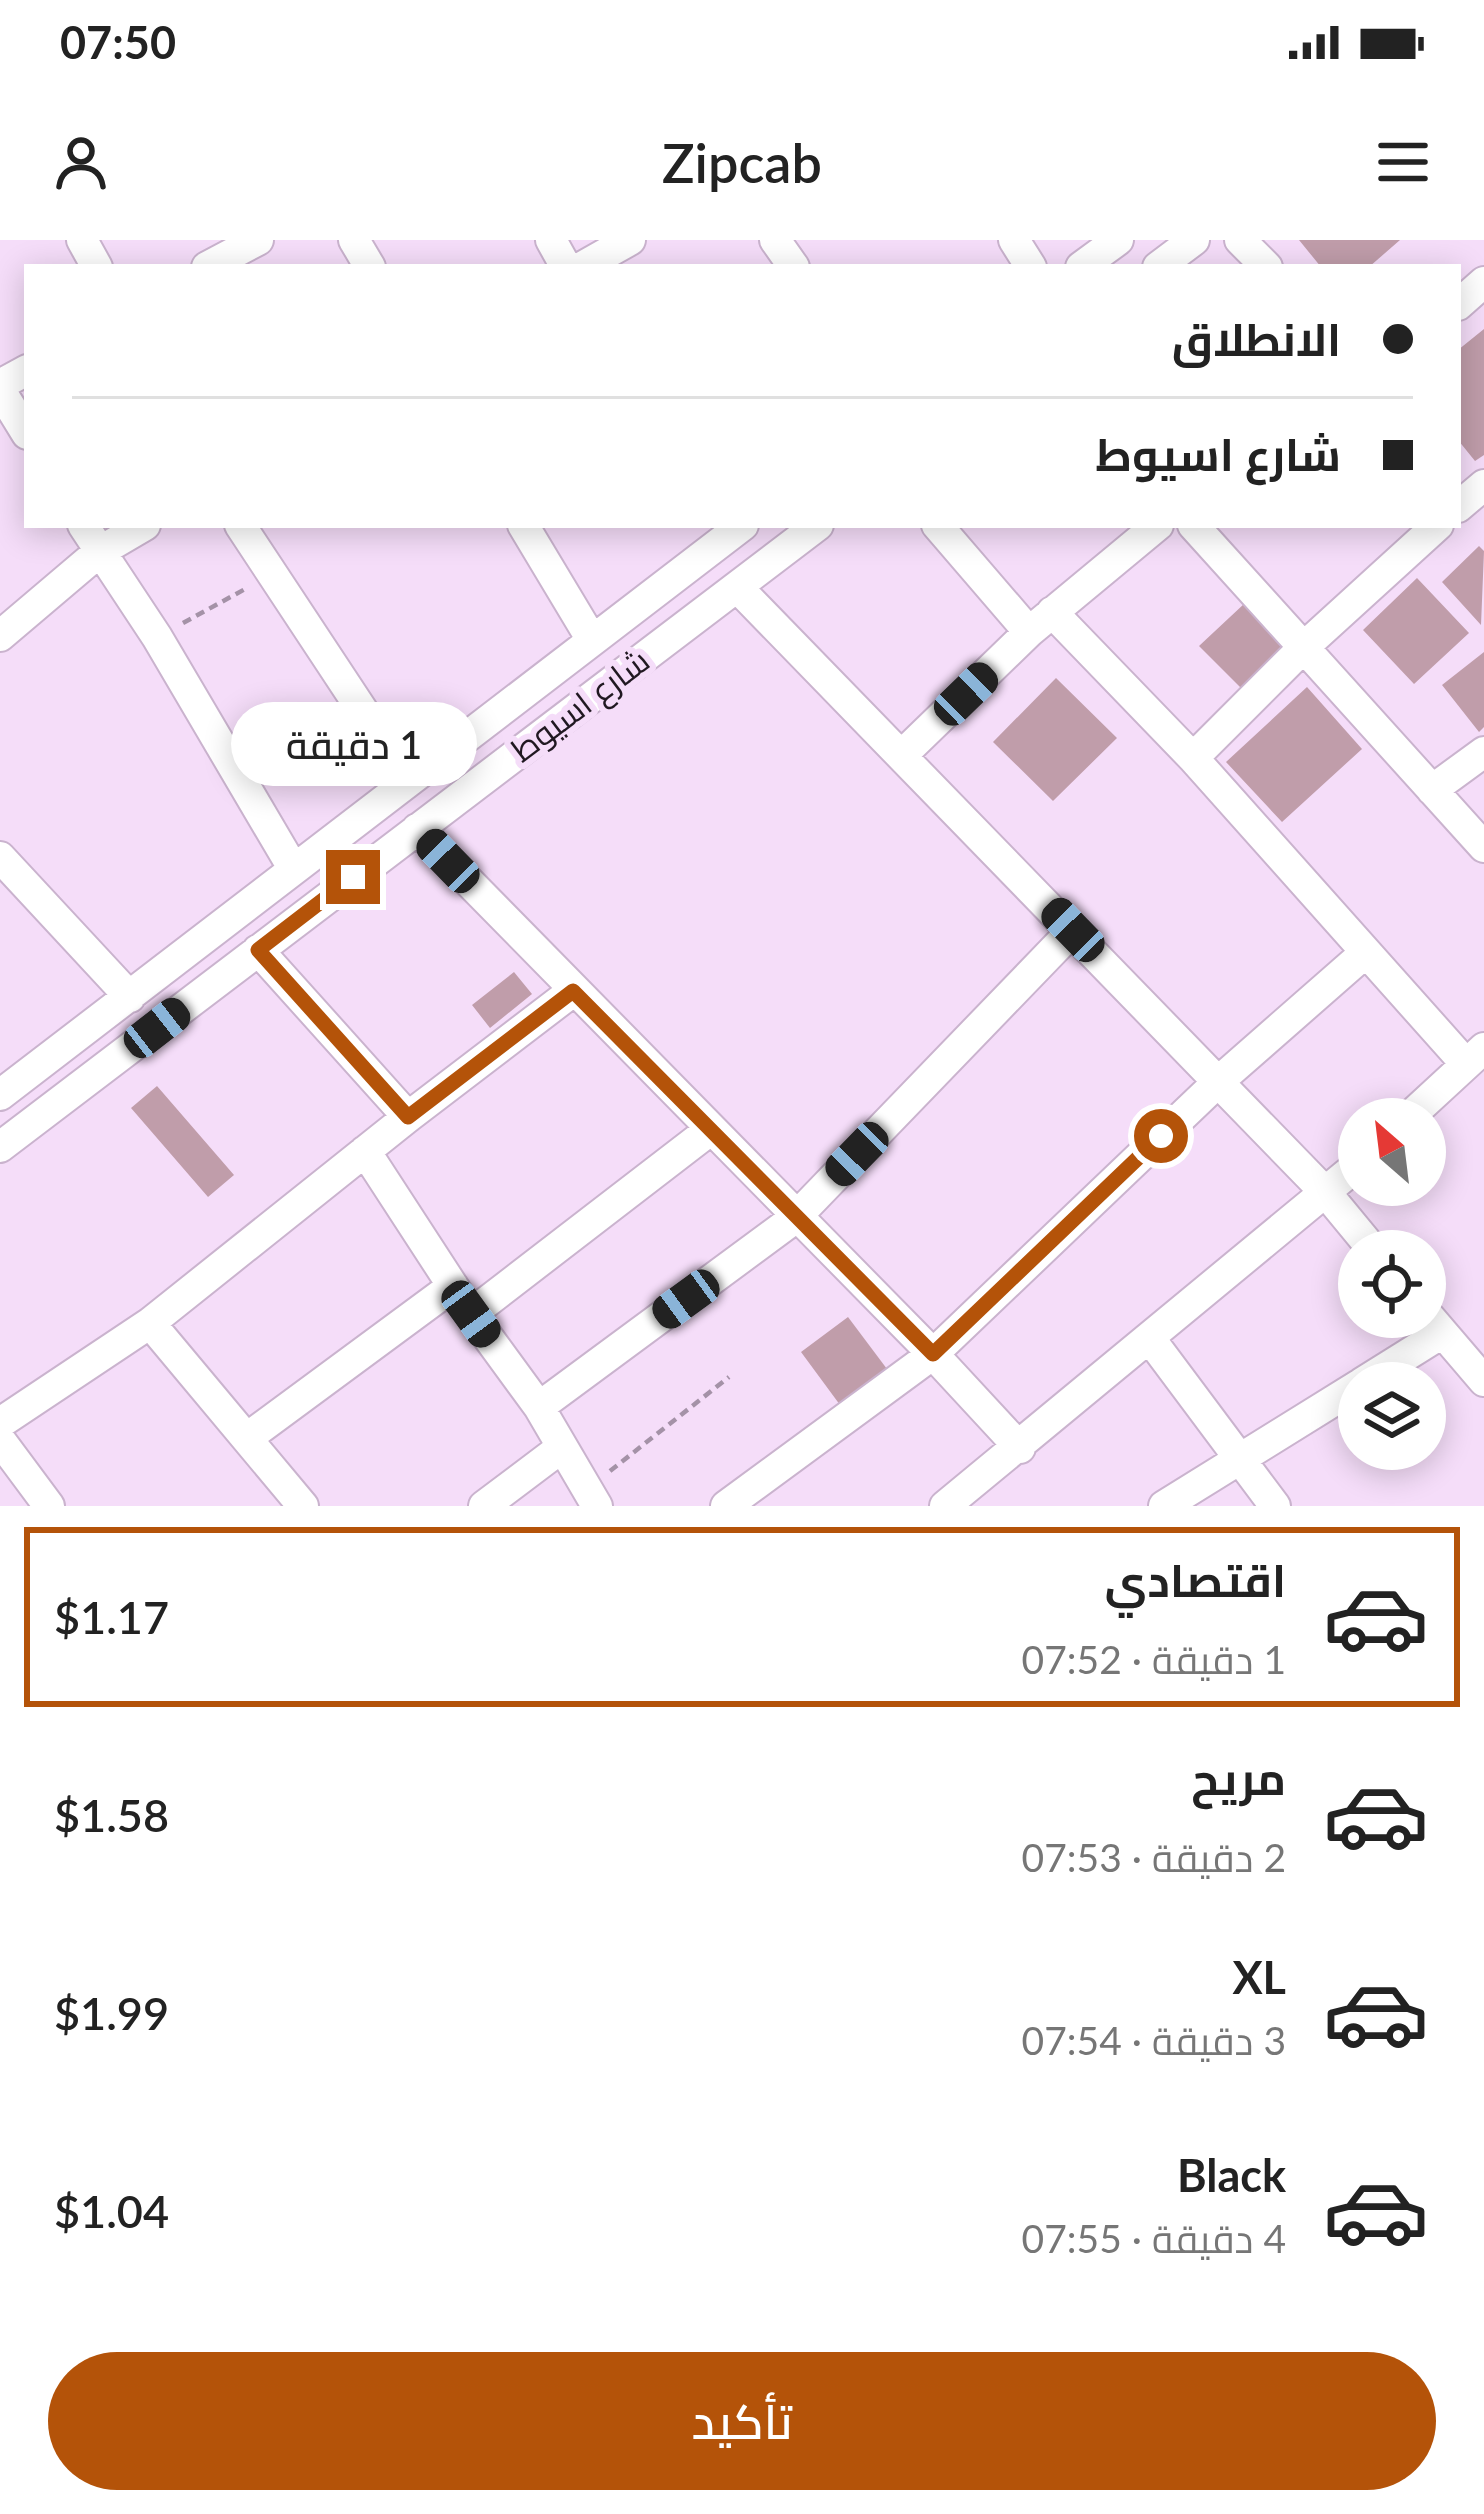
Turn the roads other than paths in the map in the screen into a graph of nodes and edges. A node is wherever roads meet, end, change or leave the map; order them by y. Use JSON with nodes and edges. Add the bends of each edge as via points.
{"nodes":[{"id":1,"x":257,"y":240,"type":"edge"},
{"id":2,"x":630,"y":240,"type":"edge"},
{"id":3,"x":1118,"y":240,"type":"edge"},
{"id":4,"x":1194,"y":240,"type":"edge"},
{"id":5,"x":1240,"y":240,"type":"edge"},
{"id":6,"x":213,"y":264,"type":"edge"},
{"id":7,"x":587,"y":264,"type":"edge"},
{"id":8,"x":1086,"y":264,"type":"edge"},
{"id":9,"x":1162,"y":264,"type":"edge"},
{"id":10,"x":1264,"y":264,"type":"edge"},
{"id":11,"x":0,"y":387,"type":"edge"},
{"id":12,"x":24,"y":429,"type":"edge"},
{"id":13,"x":84,"y":528,"type":"edge"},
{"id":14,"x":140,"y":528,"type":"edge"},
{"id":15,"x":242,"y":528,"type":"edge"},
{"id":16,"x":525,"y":528,"type":"edge"},
{"id":17,"x":736,"y":528,"type":"edge"},
{"id":18,"x":814,"y":528,"type":"edge"},
{"id":19,"x":941,"y":528,"type":"edge"},
{"id":20,"x":1154,"y":528,"type":"edge"},
{"id":21,"x":1196,"y":528,"type":"edge"},
{"id":22,"x":1435,"y":528,"type":"edge"},
{"id":23,"x":99,"y":552,"type":"junction"},
{"id":24,"x":737,"y":587,"type":"junction"},
{"id":25,"x":1041,"y":622,"type":"junction"},
{"id":26,"x":0,"y":636,"type":"edge"},
{"id":27,"x":592,"y":640,"type":"junction"},
{"id":28,"x":1304,"y":647,"type":"junction"},
{"id":29,"x":1484,"y":752,"type":"edge"},
{"id":30,"x":902,"y":755,"type":"junction"},
{"id":31,"x":1193,"y":758,"type":"junction"},
{"id":32,"x":410,"y":782,"type":"junction"},
{"id":33,"x":1432,"y":790,"type":"junction"},
{"id":34,"x":416,"y":829,"type":"junction"},
{"id":35,"x":1484,"y":848,"type":"edge"},
{"id":36,"x":0,"y":857,"type":"edge"},
{"id":37,"x":293,"y":868,"type":"junction"},
{"id":38,"x":1073,"y":930,"type":"junction"},
{"id":39,"x":258,"y":950,"type":"junction"},
{"id":40,"x":1366,"y":953,"type":"junction"},
{"id":41,"x":573,"y":991,"type":"junction"},
{"id":42,"x":130,"y":997,"type":"junction"},
{"id":43,"x":1475,"y":1056,"type":"edge"},
{"id":44,"x":1220,"y":1082,"type":"junction"},
{"id":45,"x":0,"y":1095,"type":"edge"},
{"id":46,"x":1430,"y":1098,"type":"edge"},
{"id":47,"x":408,"y":1117,"type":"junction"},
{"id":48,"x":710,"y":1130,"type":"junction"},
{"id":49,"x":0,"y":1147,"type":"edge"},
{"id":50,"x":365,"y":1151,"type":"junction"},
{"id":51,"x":1338,"y":1184,"type":"edge"},
{"id":52,"x":1328,"y":1194,"type":"junction"},
{"id":53,"x":795,"y":1218,"type":"junction"},
{"id":54,"x":1358,"y":1230,"type":"edge"},
{"id":55,"x":453,"y":1286,"type":"junction"},
{"id":56,"x":471,"y":1314,"type":"junction"},
{"id":57,"x":150,"y":1324,"type":"junction"},
{"id":58,"x":1446,"y":1337,"type":"edge"},
{"id":59,"x":1416,"y":1338,"type":"edge"},
{"id":60,"x":1150,"y":1340,"type":"junction"},
{"id":61,"x":933,"y":1354,"type":"junction"},
{"id":62,"x":1387,"y":1362,"type":"edge"},
{"id":63,"x":1484,"y":1381,"type":"edge"},
{"id":64,"x":1338,"y":1398,"type":"edge"},
{"id":65,"x":539,"y":1407,"type":"junction"},
{"id":66,"x":0,"y":1423,"type":"edge"},
{"id":67,"x":247,"y":1438,"type":"junction"},
{"id":68,"x":0,"y":1440,"type":"edge"},
{"id":69,"x":561,"y":1448,"type":"junction"},
{"id":70,"x":1020,"y":1448,"type":"junction"},
{"id":71,"x":1240,"y":1459,"type":"junction"},
{"id":72,"x":591,"y":1498,"type":"edge"},
{"id":73,"x":966,"y":1500,"type":"edge"},
{"id":74,"x":50,"y":1506,"type":"edge"},
{"id":75,"x":303,"y":1506,"type":"edge"},
{"id":76,"x":484,"y":1506,"type":"edge"},
{"id":77,"x":726,"y":1506,"type":"edge"},
{"id":78,"x":1164,"y":1506,"type":"edge"},
{"id":79,"x":1275,"y":1506,"type":"edge"}],
"edges":[{"from":1,"to":6,"type":"street"},
{"from":2,"to":7,"type":"street"},
{"from":3,"to":8,"type":"street"},
{"from":4,"to":9,"type":"street"},
{"from":5,"to":10,"type":"street"},
{"from":11,"to":12,"type":"street"},
{"from":13,"to":23,"type":"street"},
{"from":14,"to":23,"type":"street"},
{"from":15,"to":32,"type":"street"},
{"from":16,"to":27,"type":"street"},
{"from":17,"to":27,"type":"street","name":"شارع اسيوط"},
{"from":18,"to":24,"type":"street","name":"شارع اسيوط"},
{"from":19,"to":25,"type":"street"},
{"from":20,"to":25,"type":"street"},
{"from":21,"to":28,"type":"street"},
{"from":22,"to":28,"type":"street"},
{"from":23,"to":26,"type":"street"},
{"from":23,"to":37,"type":"street"},
{"from":24,"to":30,"type":"street"},
{"from":24,"to":34,"type":"street","name":"شارع اسيوط"},
{"from":25,"to":30,"type":"street"},
{"from":25,"to":31,"type":"street"},
{"from":27,"to":32,"type":"street","name":"شارع اسيوط"},
{"from":28,"to":31,"type":"street"},
{"from":28,"to":33,"type":"street"},
{"from":29,"to":33,"type":"street"},
{"from":30,"to":38,"type":"street"},
{"from":31,"to":40,"type":"street"},
{"from":32,"to":37,"type":"street","name":"شارع اسيوط"},
{"from":33,"to":35,"type":"street"},
{"from":34,"to":39,"type":"street","name":"شارع اسيوط"},
{"from":34,"to":41,"type":"street"},
{"from":36,"to":42,"type":"street"},
{"from":37,"to":42,"type":"street","name":"شارع اسيوط"},
{"from":38,"to":44,"type":"street"},
{"from":38,"to":53,"type":"street"},
{"from":39,"to":47,"type":"street"},
{"from":39,"to":49,"type":"street","name":"شارع اسيوط"},
{"from":40,"to":43,"type":"street"},
{"from":40,"to":44,"type":"street"},
{"from":41,"to":47,"type":"street"},
{"from":41,"to":48,"type":"street"},
{"from":42,"to":45,"type":"street","name":"شارع اسيوط"},
{"from":43,"to":46,"type":"street"},
{"from":44,"to":52,"type":"street"},
{"from":44,"to":61,"type":"street"},
{"from":47,"to":50,"type":"street"},
{"from":48,"to":53,"type":"street"},
{"from":48,"to":56,"type":"street"},
{"from":50,"to":55,"type":"street"},
{"from":50,"to":57,"type":"street"},
{"from":51,"to":52,"type":"street"},
{"from":52,"to":54,"type":"street"},
{"from":52,"to":60,"type":"street"},
{"from":53,"to":61,"type":"street"},
{"from":53,"to":65,"type":"street"},
{"from":55,"to":56,"type":"street"},
{"from":55,"to":67,"type":"street"},
{"from":56,"to":65,"type":"street"},
{"from":57,"to":66,"type":"street"},
{"from":57,"to":67,"type":"street"},
{"from":58,"to":63,"type":"street"},
{"from":59,"to":62,"type":"street"},
{"from":60,"to":70,"type":"street"},
{"from":60,"to":71,"type":"street"},
{"from":61,"to":70,"type":"street"},
{"from":61,"to":77,"type":"street"},
{"from":64,"to":71,"type":"street"},
{"from":65,"to":69,"type":"street"},
{"from":67,"to":75,"type":"street"},
{"from":68,"to":74,"type":"street"},
{"from":69,"to":72,"type":"street"},
{"from":69,"to":76,"type":"street"},
{"from":70,"to":73,"type":"street"},
{"from":71,"to":78,"type":"street"},
{"from":71,"to":79,"type":"street"}]}
